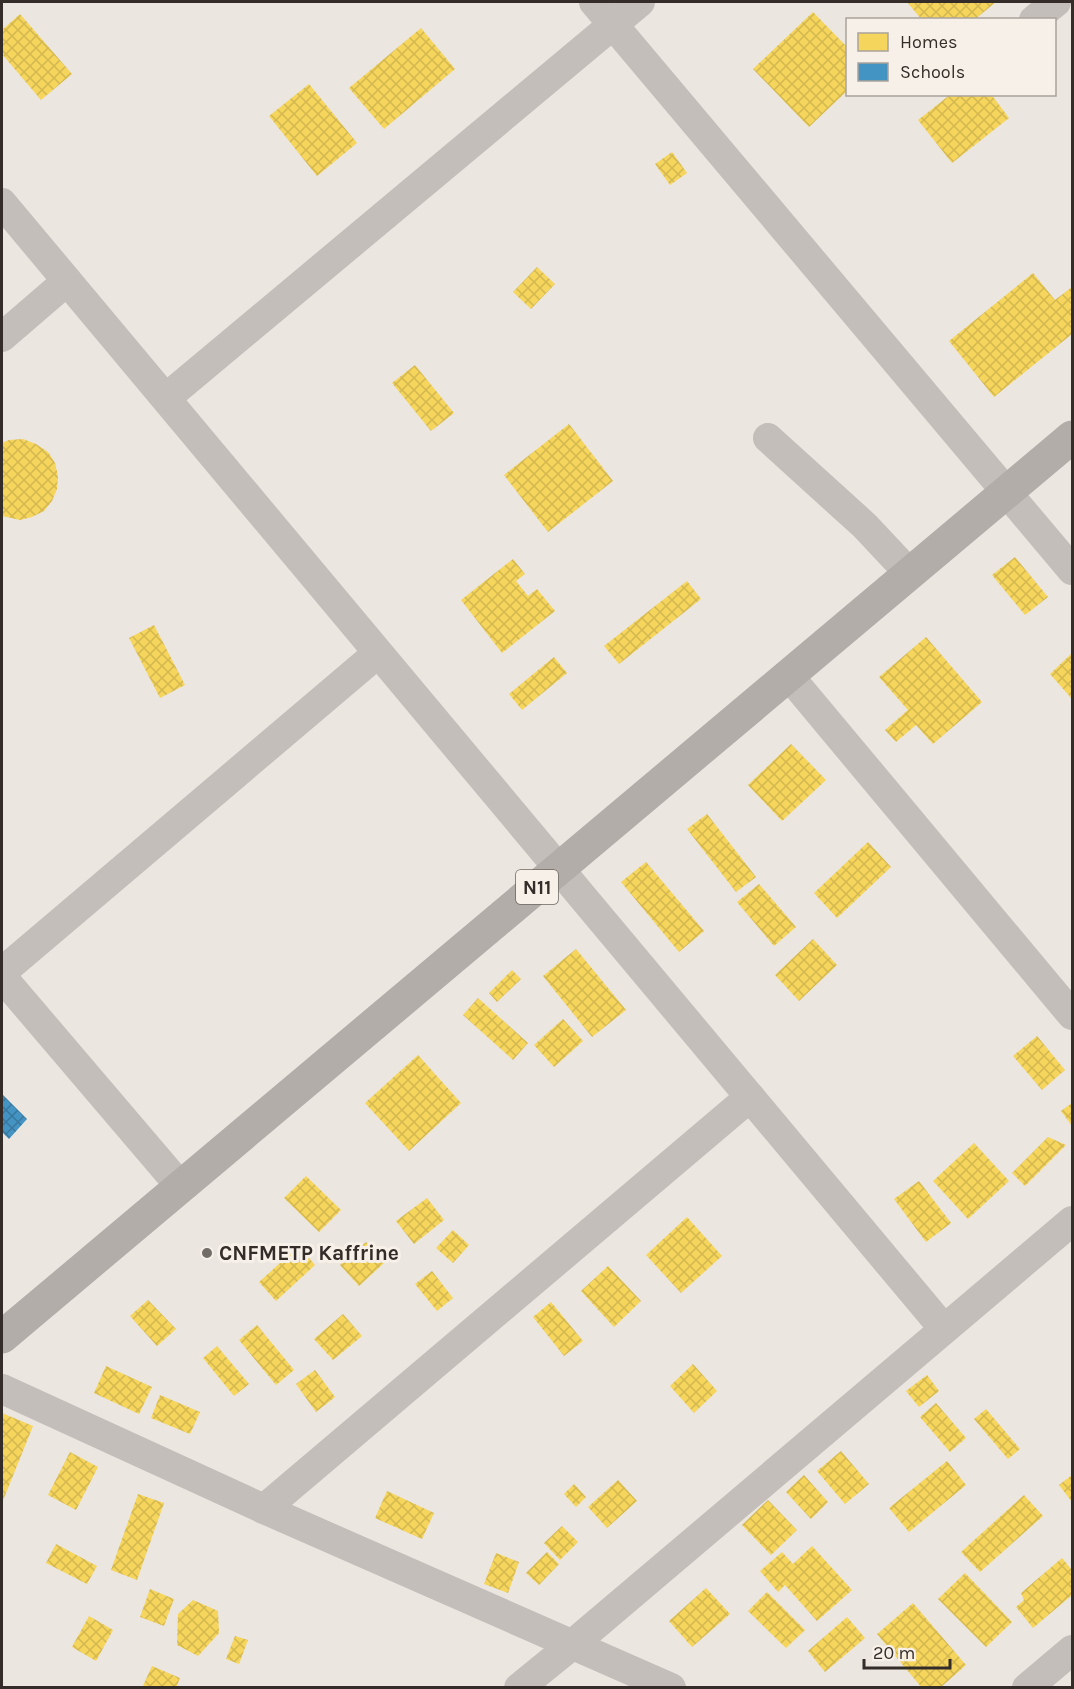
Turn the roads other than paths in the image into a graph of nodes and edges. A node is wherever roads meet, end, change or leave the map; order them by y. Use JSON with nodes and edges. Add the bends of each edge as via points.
{"nodes":[{"id":1,"x":594,"y":2,"type":"edge"},
{"id":2,"x":640,"y":2,"type":"edge"},
{"id":3,"x":1056,"y":2,"type":"edge"},
{"id":4,"x":1036,"y":18,"type":"edge"},
{"id":5,"x":613,"y":24,"type":"junction"},
{"id":6,"x":2,"y":203,"type":"edge"},
{"id":7,"x":67,"y":281,"type":"junction"},
{"id":8,"x":2,"y":338,"type":"edge"},
{"id":9,"x":166,"y":398,"type":"junction"},
{"id":10,"x":1072,"y":437,"type":"edge"},
{"id":11,"x":768,"y":438,"type":"dead end"},
{"id":12,"x":1007,"y":492,"type":"junction"},
{"id":13,"x":1072,"y":570,"type":"edge"},
{"id":14,"x":910,"y":574,"type":"junction"},
{"id":15,"x":378,"y":653,"type":"junction"},
{"id":16,"x":789,"y":676,"type":"junction"},
{"id":17,"x":558,"y":869,"type":"junction"},
{"id":18,"x":2,"y":972,"type":"edge"},
{"id":19,"x":2,"y":977,"type":"edge"},
{"id":20,"x":1072,"y":1015,"type":"edge"},
{"id":21,"x":750,"y":1098,"type":"junction"},
{"id":22,"x":181,"y":1187,"type":"junction"},
{"id":23,"x":1072,"y":1221,"type":"edge"},
{"id":24,"x":944,"y":1329,"type":"junction"},
{"id":25,"x":2,"y":1337,"type":"edge"},
{"id":26,"x":2,"y":1389,"type":"edge"},
{"id":27,"x":264,"y":1509,"type":"junction"},
{"id":28,"x":573,"y":1644,"type":"junction"},
{"id":29,"x":1072,"y":1650,"type":"edge"},
{"id":30,"x":519,"y":1688,"type":"edge"},
{"id":31,"x":671,"y":1688,"type":"edge"},
{"id":32,"x":1027,"y":1688,"type":"edge"}],
"edges":[{"from":1,"to":5,"type":"street"},
{"from":2,"to":5,"type":"street"},
{"from":3,"to":4,"type":"street"},
{"from":5,"to":9,"type":"street"},
{"from":5,"to":12,"type":"street"},
{"from":6,"to":7,"type":"street"},
{"from":7,"to":8,"type":"street"},
{"from":7,"to":9,"type":"street"},
{"from":9,"to":15,"type":"street"},
{"from":10,"to":12,"type":"main road","number":"N11"},
{"from":11,"to":14,"type":"street","via":[[865,526]]},
{"from":12,"to":13,"type":"street"},
{"from":12,"to":14,"type":"main road","number":"N11"},
{"from":14,"to":16,"type":"main road","number":"N11"},
{"from":15,"to":17,"type":"street"},
{"from":15,"to":18,"type":"street"},
{"from":16,"to":17,"type":"main road","number":"N11"},
{"from":16,"to":20,"type":"street"},
{"from":17,"to":21,"type":"street"},
{"from":17,"to":22,"type":"main road","number":"N11"},
{"from":19,"to":22,"type":"street"},
{"from":21,"to":24,"type":"street"},
{"from":21,"to":27,"type":"street"},
{"from":22,"to":25,"type":"main road","number":"N11"},
{"from":23,"to":24,"type":"street"},
{"from":24,"to":28,"type":"street"},
{"from":26,"to":27,"type":"street"},
{"from":27,"to":28,"type":"street"},
{"from":28,"to":30,"type":"street"},
{"from":28,"to":31,"type":"street"},
{"from":29,"to":32,"type":"street"}]}
